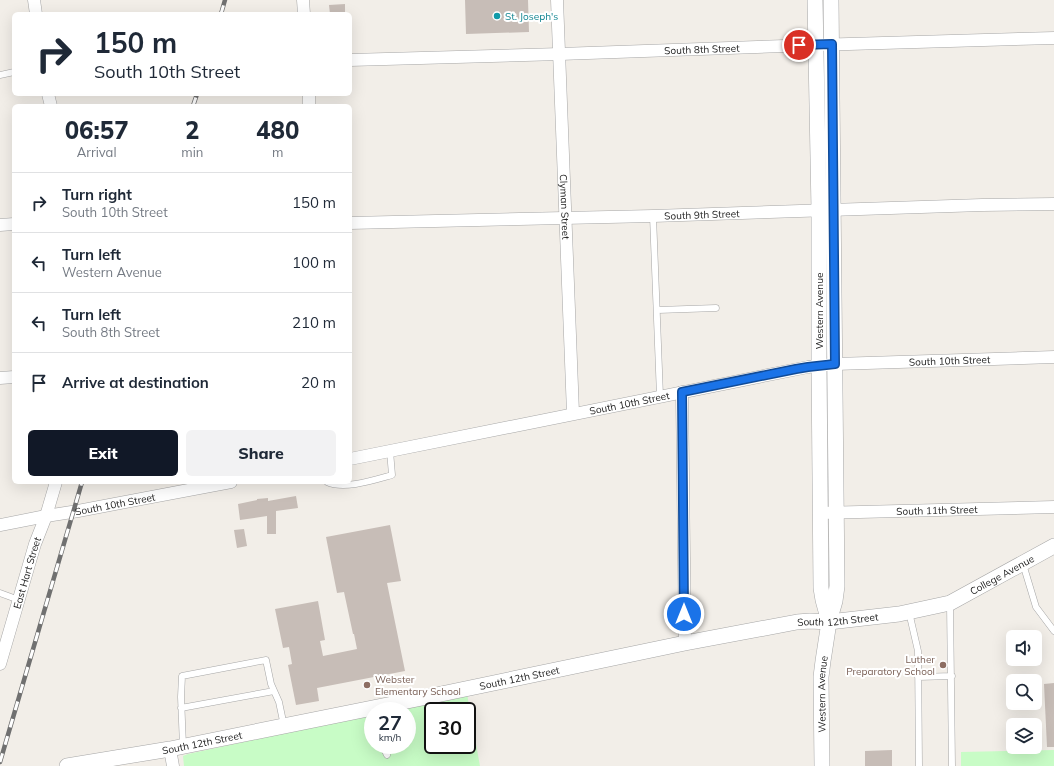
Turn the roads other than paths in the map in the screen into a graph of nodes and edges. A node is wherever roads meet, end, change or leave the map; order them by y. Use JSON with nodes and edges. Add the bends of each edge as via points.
{"nodes":[{"id":1,"x":34,"y":0,"type":"edge"},
{"id":2,"x":303,"y":0,"type":"edge"},
{"id":3,"x":557,"y":0,"type":"edge"},
{"id":4,"x":815,"y":0,"type":"edge"},
{"id":5,"x":831,"y":0,"type":"edge"},
{"id":6,"x":36,"y":12,"type":"edge"},
{"id":7,"x":304,"y":12,"type":"edge"},
{"id":8,"x":1054,"y":38,"type":"edge"},
{"id":9,"x":832,"y":44,"type":"junction"},
{"id":10,"x":815,"y":45,"type":"junction"},
{"id":11,"x":560,"y":54,"type":"junction"},
{"id":12,"x":352,"y":60,"type":"edge"},
{"id":13,"x":12,"y":72,"type":"edge"},
{"id":14,"x":0,"y":75,"type":"edge"},
{"id":15,"x":1054,"y":204,"type":"edge"},
{"id":16,"x":819,"y":210,"type":"junction"},
{"id":17,"x":834,"y":210,"type":"junction"},
{"id":18,"x":653,"y":216,"type":"junction"},
{"id":19,"x":565,"y":218,"type":"junction"},
{"id":20,"x":352,"y":223,"type":"edge"},
{"id":21,"x":12,"y":224,"type":"edge"},
{"id":22,"x":0,"y":225,"type":"edge"},
{"id":23,"x":716,"y":308,"type":"dead end"},
{"id":24,"x":658,"y":310,"type":"junction"},
{"id":25,"x":1054,"y":357,"type":"edge"},
{"id":26,"x":835,"y":364,"type":"junction"},
{"id":27,"x":819,"y":366,"type":"junction"},
{"id":28,"x":12,"y":377,"type":"edge"},
{"id":29,"x":0,"y":378,"type":"edge"},
{"id":30,"x":682,"y":392,"type":"junction"},
{"id":31,"x":660,"y":396,"type":"junction"},
{"id":32,"x":573,"y":413,"type":"junction"},
{"id":33,"x":390,"y":451,"type":"junction"},
{"id":34,"x":352,"y":459,"type":"edge"},
{"id":35,"x":55,"y":484,"type":"edge"},
{"id":36,"x":220,"y":484,"type":"edge"},
{"id":37,"x":334,"y":484,"type":"edge"},
{"id":38,"x":1054,"y":507,"type":"edge"},
{"id":39,"x":836,"y":512,"type":"junction"},
{"id":40,"x":820,"y":513,"type":"junction"},
{"id":41,"x":46,"y":516,"type":"junction"},
{"id":42,"x":0,"y":525,"type":"edge"},
{"id":43,"x":1054,"y":546,"type":"edge"},
{"id":44,"x":1023,"y":564,"type":"junction"},
{"id":45,"x":0,"y":593,"type":"edge"},
{"id":46,"x":19,"y":600,"type":"junction"},
{"id":47,"x":950,"y":603,"type":"junction"},
{"id":48,"x":909,"y":612,"type":"junction"},
{"id":49,"x":829,"y":622,"type":"junction"},
{"id":50,"x":1054,"y":631,"type":"edge"},
{"id":51,"x":685,"y":643,"type":"junction"},
{"id":52,"x":0,"y":664,"type":"edge"},
{"id":53,"x":952,"y":676,"type":"junction"},
{"id":54,"x":918,"y":677,"type":"junction"},
{"id":55,"x":274,"y":691,"type":"junction"},
{"id":56,"x":411,"y":702,"type":"edge"},
{"id":57,"x":181,"y":708,"type":"junction"},
{"id":58,"x":364,"y":712,"type":"edge"},
{"id":59,"x":284,"y":726,"type":"junction"},
{"id":60,"x":177,"y":748,"type":"junction"},
{"id":61,"x":67,"y":766,"type":"edge"},
{"id":62,"x":173,"y":766,"type":"edge"},
{"id":63,"x":822,"y":766,"type":"edge"},
{"id":64,"x":919,"y":766,"type":"edge"},
{"id":65,"x":952,"y":766,"type":"edge"}],
"edges":[{"from":1,"to":6,"type":"street"},
{"from":2,"to":7,"type":"street"},
{"from":3,"to":11,"type":"street","name":"Clyman Street"},
{"from":4,"to":10,"type":"street","name":"Western Avenue"},
{"from":5,"to":9,"type":"street","name":"Western Avenue"},
{"from":8,"to":9,"type":"street","name":"South 8th Street"},
{"from":9,"to":10,"type":"street","name":"South 8th Street"},
{"from":9,"to":17,"type":"street","name":"Western Avenue"},
{"from":10,"to":11,"type":"street","name":"South 8th Street"},
{"from":10,"to":16,"type":"street","name":"Western Avenue"},
{"from":11,"to":12,"type":"street","name":"South 8th Street"},
{"from":11,"to":19,"type":"street","name":"Clyman Street"},
{"from":13,"to":14,"type":"lane"},
{"from":15,"to":17,"type":"street","name":"South 9th Street"},
{"from":16,"to":17,"type":"street","name":"South 9th Street"},
{"from":16,"to":18,"type":"street","name":"South 9th Street"},
{"from":16,"to":27,"type":"street","name":"Western Avenue"},
{"from":17,"to":26,"type":"street","name":"Western Avenue"},
{"from":18,"to":19,"type":"street","name":"South 9th Street"},
{"from":18,"to":24,"type":"lane"},
{"from":19,"to":20,"type":"street","name":"South 9th Street"},
{"from":19,"to":32,"type":"street","name":"Clyman Street"},
{"from":21,"to":22,"type":"street"},
{"from":23,"to":24,"type":"lane"},
{"from":24,"to":31,"type":"lane"},
{"from":25,"to":26,"type":"street","name":"South 10th Street"},
{"from":26,"to":27,"type":"street","name":"South 10th Street"},
{"from":26,"to":39,"type":"street","name":"Western Avenue"},
{"from":27,"to":30,"type":"street","name":"South 10th Street"},
{"from":27,"to":40,"type":"street","name":"Western Avenue"},
{"from":28,"to":29,"type":"street"},
{"from":30,"to":31,"type":"street","name":"South 10th Street"},
{"from":30,"to":51,"type":"street"},
{"from":31,"to":32,"type":"street","name":"South 10th Street"},
{"from":32,"to":33,"type":"street","name":"South 10th Street"},
{"from":33,"to":34,"type":"street","name":"South 10th Street"},
{"from":33,"to":37,"type":"lane","via":[[392,475],[342,486]]},
{"from":35,"to":41,"type":"street","name":"East Hart Street"},
{"from":36,"to":41,"type":"street","name":"South 10th Street"},
{"from":38,"to":39,"type":"street","name":"South 11th Street"},
{"from":39,"to":40,"type":"street","name":"South 11th Street"},
{"from":39,"to":49,"type":"street","name":"Western Avenue","via":[[837,586]]},
{"from":40,"to":49,"type":"street","name":"Western Avenue","via":[[821,588]]},
{"from":41,"to":42,"type":"street","name":"South 10th Street"},
{"from":41,"to":46,"type":"street","name":"East Hart Street"},
{"from":43,"to":44,"type":"street","name":"College Avenue"},
{"from":44,"to":47,"type":"street","name":"College Avenue"},
{"from":44,"to":50,"type":"lane","via":[[1036,607]]},
{"from":45,"to":46,"type":"lane"},
{"from":46,"to":52,"type":"street","name":"East Hart Street"},
{"from":47,"to":48,"type":"street","name":"South 12th Street"},
{"from":47,"to":53,"type":"lane"},
{"from":48,"to":49,"type":"street","name":"South 12th Street"},
{"from":48,"to":54,"type":"lane","via":[[918,651]]},
{"from":49,"to":51,"type":"street","name":"South 12th Street","via":[[797,622]]},
{"from":49,"to":63,"type":"street","name":"Western Avenue","via":[[821,677]]},
{"from":51,"to":56,"type":"street","name":"South 12th Street"},
{"from":53,"to":54,"type":"lane"},
{"from":53,"to":65,"type":"lane"},
{"from":54,"to":64,"type":"lane"},
{"from":55,"to":57,"type":"lane"},
{"from":55,"to":57,"type":"lane","via":[[266,660],[182,676]]},
{"from":55,"to":59,"type":"lane"},
{"from":57,"to":60,"type":"lane"},
{"from":58,"to":59,"type":"street","name":"South 12th Street"},
{"from":59,"to":60,"type":"street","name":"South 12th Street"},
{"from":60,"to":61,"type":"street","name":"South 12th Street"},
{"from":60,"to":62,"type":"street"}]}
